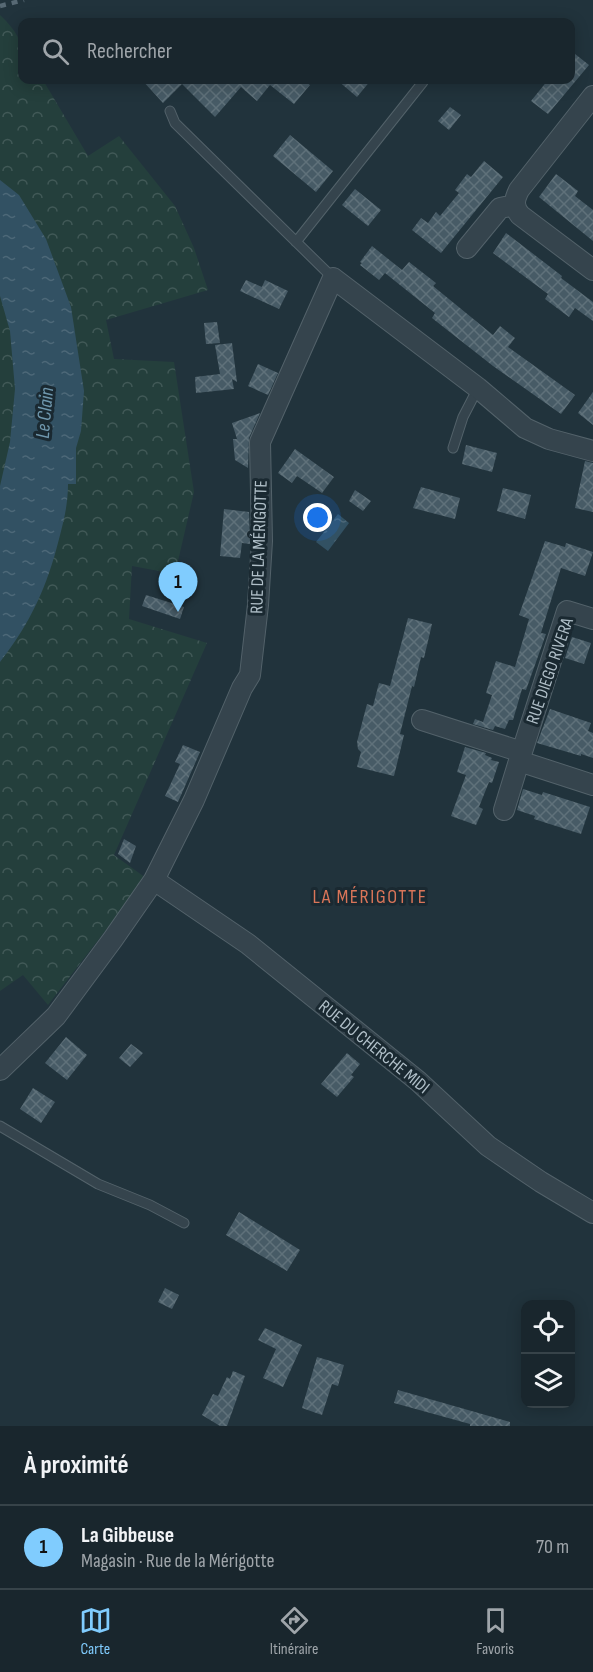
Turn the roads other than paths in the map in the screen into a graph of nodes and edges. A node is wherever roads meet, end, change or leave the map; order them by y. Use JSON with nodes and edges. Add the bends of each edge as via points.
{"nodes":[{"id":1,"x":421,"y":84,"type":"edge"},
{"id":2,"x":593,"y":96,"type":"edge"},
{"id":3,"x":170,"y":111,"type":"dead end"},
{"id":4,"x":515,"y":205,"type":"junction"},
{"id":5,"x":296,"y":242,"type":"junction"},
{"id":6,"x":467,"y":248,"type":"dead end"},
{"id":7,"x":593,"y":270,"type":"edge"},
{"id":8,"x":333,"y":278,"type":"junction"},
{"id":9,"x":478,"y":388,"type":"junction"},
{"id":10,"x":453,"y":448,"type":"dead end"},
{"id":11,"x":593,"y":451,"type":"edge"},
{"id":12,"x":593,"y":619,"type":"edge"},
{"id":13,"x":422,"y":720,"type":"dead end"},
{"id":14,"x":521,"y":757,"type":"junction"},
{"id":15,"x":593,"y":785,"type":"edge"},
{"id":16,"x":504,"y":810,"type":"dead end"},
{"id":17,"x":154,"y":880,"type":"junction"},
{"id":18,"x":0,"y":1070,"type":"edge"},
{"id":19,"x":0,"y":1126,"type":"edge"},
{"id":20,"x":593,"y":1213,"type":"edge"},
{"id":21,"x":184,"y":1223,"type":"dead end"}],
"edges":[{"from":1,"to":5,"type":"lane"},
{"from":2,"to":4,"type":"street","via":[[519,190]]},
{"from":3,"to":5,"type":"lane","via":[[175,123]]},
{"from":4,"to":6,"type":"street","via":[[500,208]]},
{"from":4,"to":7,"type":"street","via":[[520,215]]},
{"from":5,"to":8,"type":"lane"},
{"from":8,"to":9,"type":"street"},
{"from":8,"to":17,"type":"street","name":"RUE DE LA MÉRIGOTTE","via":[[260,442],[262,541],[250,675]]},
{"from":9,"to":10,"type":"lane"},
{"from":9,"to":11,"type":"street","via":[[525,428]]},
{"from":12,"to":14,"type":"street","name":"RUE DIEGO RIVERA","via":[[567,611]]},
{"from":13,"to":14,"type":"street"},
{"from":14,"to":15,"type":"street"},
{"from":14,"to":16,"type":"street","name":"RUE DIEGO RIVERA"},
{"from":17,"to":18,"type":"street","name":"RUE DE LA MÉRIGOTTE","via":[[56,1016]]},
{"from":17,"to":20,"type":"street","name":"RUE DU CHERCHE MIDI","via":[[248,944],[418,1081],[488,1146]]},
{"from":19,"to":21,"type":"lane","via":[[98,1184],[150,1204]]}]}
